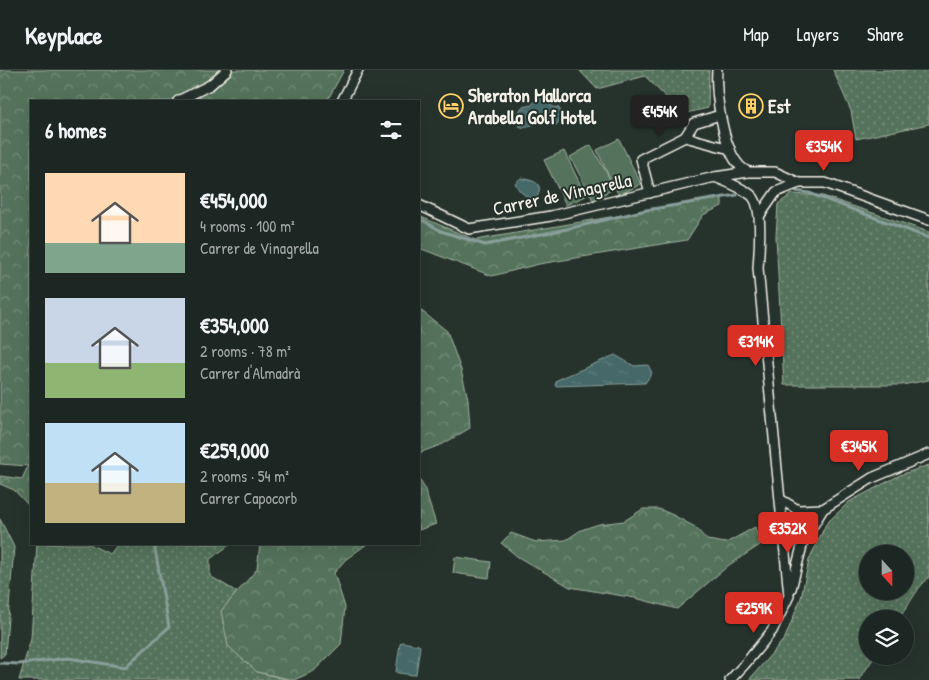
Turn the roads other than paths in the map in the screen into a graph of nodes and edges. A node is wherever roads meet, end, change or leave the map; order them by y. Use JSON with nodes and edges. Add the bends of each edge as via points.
{"nodes":[{"id":1,"x":227,"y":70,"type":"edge"},
{"id":2,"x":358,"y":70,"type":"edge"},
{"id":3,"x":717,"y":70,"type":"edge"},
{"id":4,"x":180,"y":100,"type":"edge"},
{"id":5,"x":343,"y":100,"type":"edge"},
{"id":6,"x":720,"y":115,"type":"junction"},
{"id":7,"x":685,"y":137,"type":"junction"},
{"id":8,"x":730,"y":149,"type":"junction"},
{"id":9,"x":748,"y":172,"type":"junction"},
{"id":10,"x":715,"y":177,"type":"junction"},
{"id":11,"x":799,"y":183,"type":"junction"},
{"id":12,"x":650,"y":193,"type":"junction"},
{"id":13,"x":420,"y":205,"type":"edge"},
{"id":14,"x":760,"y":215,"type":"junction"},
{"id":15,"x":929,"y":220,"type":"edge"},
{"id":16,"x":929,"y":454,"type":"edge"},
{"id":17,"x":780,"y":500,"type":"junction"},
{"id":18,"x":823,"y":509,"type":"junction"},
{"id":19,"x":789,"y":596,"type":"junction"},
{"id":20,"x":730,"y":680,"type":"edge"}],
"edges":[{"from":1,"to":4,"type":"street","via":[[210,85]]},
{"from":2,"to":5,"type":"street"},
{"from":3,"to":6,"type":"street"},
{"from":6,"to":7,"type":"street","via":[[694,123]]},
{"from":6,"to":8,"type":"street"},
{"from":7,"to":8,"type":"street"},
{"from":7,"to":12,"type":"street","via":[[642,159]]},
{"from":8,"to":9,"type":"street","via":[[738,164]]},
{"from":9,"to":10,"type":"street","name":"Carrer de Vinagrella"},
{"from":9,"to":11,"type":"street","name":"Carrer de Vinagrella","via":[[775,172]]},
{"from":10,"to":12,"type":"street","name":"Carrer de Vinagrella"},
{"from":10,"to":14,"type":"street","via":[[753,196]]},
{"from":11,"to":14,"type":"street","via":[[776,192]]},
{"from":11,"to":15,"type":"street","via":[[825,183]]},
{"from":12,"to":13,"type":"street","name":"Carrer de Vinagrella","via":[[551,216],[469,229]]},
{"from":14,"to":17,"type":"street","via":[[758,268]]},
{"from":16,"to":18,"type":"street","via":[[872,478]]},
{"from":17,"to":18,"type":"street","via":[[798,510]]},
{"from":17,"to":19,"type":"street"},
{"from":18,"to":19,"type":"street","via":[[803,542]]},
{"from":19,"to":20,"type":"street","via":[[772,630]]}]}
